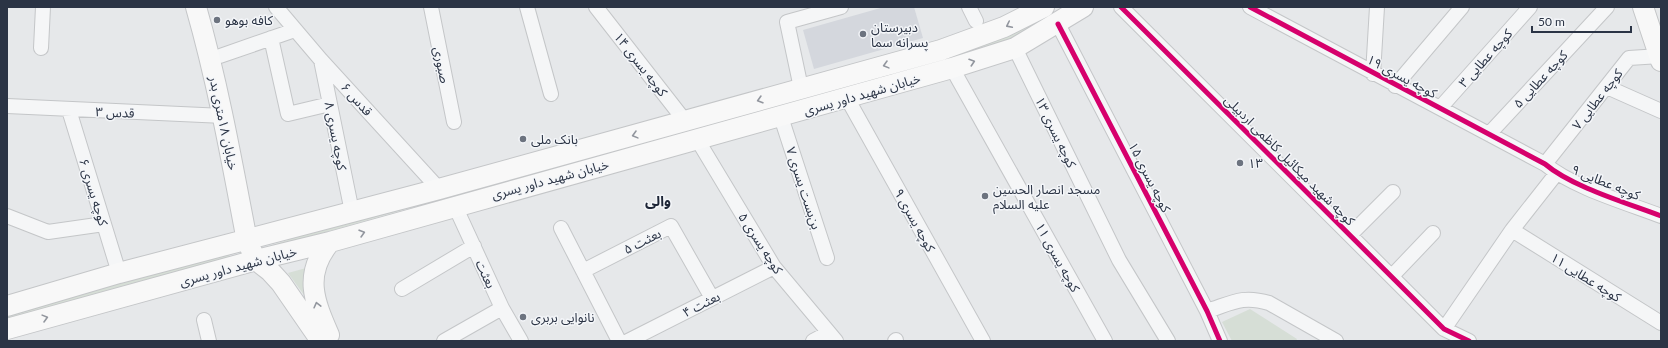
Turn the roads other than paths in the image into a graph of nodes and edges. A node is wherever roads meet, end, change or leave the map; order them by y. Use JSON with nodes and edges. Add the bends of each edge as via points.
{"nodes":[{"id":1,"x":43,"y":7,"type":"edge"},
{"id":2,"x":196,"y":7,"type":"edge"},
{"id":3,"x":431,"y":7,"type":"edge"},
{"id":4,"x":527,"y":7,"type":"edge"},
{"id":5,"x":596,"y":7,"type":"edge"},
{"id":6,"x":841,"y":7,"type":"edge"},
{"id":7,"x":969,"y":7,"type":"edge"},
{"id":8,"x":1044,"y":7,"type":"edge"},
{"id":9,"x":1083,"y":7,"type":"edge"},
{"id":10,"x":1121,"y":7,"type":"edge"},
{"id":11,"x":1250,"y":7,"type":"edge"},
{"id":12,"x":1377,"y":7,"type":"edge"},
{"id":13,"x":1462,"y":7,"type":"edge"},
{"id":14,"x":1530,"y":7,"type":"edge"},
{"id":15,"x":1607,"y":7,"type":"edge"},
{"id":16,"x":1643,"y":7,"type":"edge"},
{"id":17,"x":278,"y":8,"type":"edge"},
{"id":18,"x":1054,"y":15,"type":"edge"},
{"id":19,"x":976,"y":21,"type":"dead end"},
{"id":20,"x":295,"y":30,"type":"junction"},
{"id":21,"x":271,"y":38,"type":"junction"},
{"id":22,"x":42,"y":48,"type":"dead end"},
{"id":23,"x":1015,"y":48,"type":"junction"},
{"id":24,"x":220,"y":56,"type":"dead end"},
{"id":25,"x":1660,"y":58,"type":"edge"},
{"id":26,"x":321,"y":60,"type":"junction"},
{"id":27,"x":952,"y":68,"type":"junction"},
{"id":28,"x":1373,"y":74,"type":"junction"},
{"id":29,"x":1395,"y":86,"type":"junction"},
{"id":30,"x":1607,"y":87,"type":"junction"},
{"id":31,"x":801,"y":88,"type":"junction"},
{"id":32,"x":551,"y":94,"type":"dead end"},
{"id":33,"x":847,"y":98,"type":"junction"},
{"id":34,"x":330,"y":104,"type":"junction"},
{"id":35,"x":7,"y":106,"type":"edge"},
{"id":36,"x":1440,"y":108,"type":"junction"},
{"id":37,"x":69,"y":110,"type":"junction"},
{"id":38,"x":1661,"y":111,"type":"edge"},
{"id":39,"x":224,"y":116,"type":"junction"},
{"id":40,"x":781,"y":117,"type":"junction"},
{"id":41,"x":685,"y":121,"type":"junction"},
{"id":42,"x":454,"y":122,"type":"dead end"},
{"id":43,"x":1489,"y":134,"type":"junction"},
{"id":44,"x":697,"y":139,"type":"junction"},
{"id":45,"x":1545,"y":164,"type":"junction"},
{"id":46,"x":1556,"y":174,"type":"junction"},
{"id":47,"x":439,"y":189,"type":"junction"},
{"id":48,"x":1393,"y":192,"type":"dead end"},
{"id":49,"x":455,"y":206,"type":"junction"},
{"id":50,"x":352,"y":212,"type":"junction"},
{"id":51,"x":7,"y":216,"type":"edge"},
{"id":52,"x":1661,"y":216,"type":"edge"},
{"id":53,"x":104,"y":224,"type":"junction"},
{"id":54,"x":561,"y":228,"type":"dead end"},
{"id":55,"x":1512,"y":230,"type":"junction"},
{"id":56,"x":1433,"y":233,"type":"dead end"},
{"id":57,"x":1350,"y":235,"type":"junction"},
{"id":58,"x":247,"y":241,"type":"junction"},
{"id":59,"x":330,"y":242,"type":"junction"},
{"id":60,"x":474,"y":246,"type":"junction"},
{"id":61,"x":827,"y":258,"type":"dead end"},
{"id":62,"x":256,"y":260,"type":"junction"},
{"id":63,"x":774,"y":267,"type":"junction"},
{"id":64,"x":583,"y":271,"type":"junction"},
{"id":65,"x":119,"y":273,"type":"junction"},
{"id":66,"x":1392,"y":276,"type":"junction"},
{"id":67,"x":402,"y":289,"type":"dead end"},
{"id":68,"x":712,"y":298,"type":"junction"},
{"id":69,"x":7,"y":306,"type":"edge"},
{"id":70,"x":502,"y":308,"type":"junction"},
{"id":71,"x":1207,"y":311,"type":"junction"},
{"id":72,"x":204,"y":320,"type":"dead end"},
{"id":73,"x":1661,"y":323,"type":"edge"},
{"id":74,"x":1444,"y":328,"type":"junction"},
{"id":75,"x":7,"y":329,"type":"edge"},
{"id":76,"x":832,"y":337,"type":"edge"},
{"id":77,"x":210,"y":341,"type":"edge"},
{"id":78,"x":321,"y":341,"type":"edge"},
{"id":79,"x":331,"y":341,"type":"edge"},
{"id":80,"x":444,"y":341,"type":"edge"},
{"id":81,"x":521,"y":341,"type":"edge"},
{"id":82,"x":619,"y":341,"type":"edge"},
{"id":83,"x":628,"y":341,"type":"edge"},
{"id":84,"x":813,"y":341,"type":"edge"},
{"id":85,"x":983,"y":341,"type":"edge"},
{"id":86,"x":1105,"y":341,"type":"edge"},
{"id":87,"x":1168,"y":341,"type":"edge"},
{"id":88,"x":1220,"y":341,"type":"edge"},
{"id":89,"x":1336,"y":341,"type":"edge"},
{"id":90,"x":1469,"y":341,"type":"edge"}],
"edges":[{"from":1,"to":22,"type":"street"},
{"from":2,"to":39,"type":"main road","name":"خیابان ۱۸متری بدر"},
{"from":3,"to":42,"type":"street","name":"صبوری"},
{"from":4,"to":32,"type":"street"},
{"from":5,"to":41,"type":"street","name":"کوچه یسری ۱۴"},
{"from":6,"to":31,"type":"street","via":[[787,22]]},
{"from":7,"to":19,"type":"street"},
{"from":8,"to":31,"type":"main road","name":"خیابان شهید داور یسری","one_way":true,"via":[[1004,27],[941,50]]},
{"from":9,"to":18,"type":"main road","name":"خیابان شهید داور یسری"},
{"from":10,"to":57,"type":"street","name":"کوچه شهید میکائیل کاظمی اردبیلی"},
{"from":11,"to":28,"type":"street","name":"کوچه یسری ۱۹"},
{"from":12,"to":28,"type":"street"},
{"from":13,"to":29,"type":"street"},
{"from":14,"to":36,"type":"street","name":"کوچه عطایی ۳"},
{"from":15,"to":43,"type":"street","name":"کوچه عطایی ۵"},
{"from":16,"to":25,"type":"main road"},
{"from":17,"to":20,"type":"street","name":"قدس ۶"},
{"from":18,"to":23,"type":"main road","name":"خیابان شهید داور یسری"},
{"from":18,"to":71,"type":"street","name":"کوچه یسری ۱۵"},
{"from":20,"to":21,"type":"street"},
{"from":20,"to":26,"type":"street","name":"قدس ۶"},
{"from":21,"to":24,"type":"street"},
{"from":21,"to":34,"type":"street","via":[[288,114]]},
{"from":27,"to":23,"type":"main road","name":"خیابان شهید داور یسری","one_way":true},
{"from":23,"to":87,"type":"street","name":"کوچه یسری ۱۳","via":[[1118,260]]},
{"from":25,"to":30,"type":"street","name":"کوچه عطایی ۷","via":[[1629,58]]},
{"from":26,"to":34,"type":"street","name":"کوچه یسری ۸"},
{"from":26,"to":47,"type":"street","name":"قدس ۶"},
{"from":27,"to":33,"type":"main road","name":"خیابان شهید داور یسری"},
{"from":27,"to":86,"type":"street","name":"کوچه یسری ۱۱"},
{"from":28,"to":29,"type":"street","name":"کوچه یسری ۱۹"},
{"from":29,"to":36,"type":"street","name":"کوچه یسری ۱۹"},
{"from":30,"to":38,"type":"street"},
{"from":30,"to":45,"type":"street","name":"کوچه عطایی ۷"},
{"from":31,"to":41,"type":"main road","name":"خیابان شهید داور یسری","one_way":true},
{"from":33,"to":40,"type":"main road","name":"خیابان شهید داور یسری"},
{"from":33,"to":85,"type":"street","name":"کوچه یسری ۹"},
{"from":34,"to":50,"type":"street","name":"کوچه یسری ۸"},
{"from":35,"to":37,"type":"street","name":"قدس ۳"},
{"from":36,"to":43,"type":"street","name":"کوچه یسری ۱۹"},
{"from":37,"to":39,"type":"street","name":"قدس ۳"},
{"from":37,"to":53,"type":"street","name":"کوچه یسری ۶"},
{"from":39,"to":58,"type":"main road","name":"خیابان ۱۸متری بدر"},
{"from":40,"to":44,"type":"main road","name":"خیابان شهید داور یسری"},
{"from":40,"to":61,"type":"street","name":"بن‌بست یسری ۷"},
{"from":41,"to":44,"type":"main road"},
{"from":41,"to":47,"type":"main road","name":"خیابان شهید داور یسری","one_way":true},
{"from":43,"to":45,"type":"street","name":"کوچه یسری ۱۹"},
{"from":44,"to":49,"type":"main road","name":"خیابان شهید داور یسری"},
{"from":44,"to":63,"type":"street","name":"کوچه یسری ۵"},
{"from":45,"to":46,"type":"street","name":"کوچه عطایی ۹"},
{"from":46,"to":52,"type":"street","name":"کوچه عطایی ۹"},
{"from":46,"to":55,"type":"street"},
{"from":47,"to":50,"type":"main road","name":"خیابان شهید داور یسری"},
{"from":48,"to":57,"type":"street"},
{"from":59,"to":49,"type":"main road","name":"خیابان شهید داور یسری","one_way":true},
{"from":49,"to":60,"type":"street","name":"بعثت"},
{"from":50,"to":58,"type":"main road","name":"خیابان شهید داور یسری"},
{"from":51,"to":53,"type":"street","via":[[48,232]]},
{"from":53,"to":65,"type":"street","name":"کوچه یسری ۶"},
{"from":54,"to":64,"type":"street"},
{"from":55,"to":73,"type":"street","name":"کوچه عطایی ۱۱"},
{"from":55,"to":74,"type":"street"},
{"from":56,"to":66,"type":"street"},
{"from":57,"to":66,"type":"street","name":"کوچه شهید میکائیل کاظمی اردبیلی"},
{"from":58,"to":62,"type":"main road","name":"خیابان ۱۸متری بدر"},
{"from":58,"to":65,"type":"main road","name":"خیابان شهید داور یسری"},
{"from":59,"to":62,"type":"main road","name":"خیابان شهید داور یسری"},
{"from":79,"to":59,"type":"main road","one_way":true,"via":[[318,308],[313,284],[314,268],[320,254]]},
{"from":60,"to":67,"type":"street"},
{"from":60,"to":70,"type":"street","name":"بعثت"},
{"from":75,"to":62,"type":"main road","name":"خیابان شهید داور یسری","one_way":true},
{"from":62,"to":78,"type":"main road","via":[[281,283]]},
{"from":63,"to":68,"type":"street","name":"بعثت ۴"},
{"from":63,"to":76,"type":"street","name":"کوچه یسری ۵"},
{"from":64,"to":68,"type":"street","name":"بعثت ۵","via":[[671,226]]},
{"from":64,"to":82,"type":"street"},
{"from":65,"to":69,"type":"main road","name":"خیابان شهید داور یسری"},
{"from":66,"to":74,"type":"street","name":"کوچه شهید میکائیل کاظمی اردبیلی"},
{"from":68,"to":83,"type":"street","name":"بعثت ۴"},
{"from":70,"to":80,"type":"street"},
{"from":70,"to":81,"type":"street","name":"بعثت"},
{"from":71,"to":88,"type":"street","name":"کوچه یسری ۱۵"},
{"from":71,"to":89,"type":"street","via":[[1246,298],[1257,299],[1269,303]]},
{"from":72,"to":77,"type":"street"},
{"from":74,"to":90,"type":"street","name":"کوچه شهید میکائیل کاظمی اردبیلی"},
{"from":76,"to":84,"type":"street"}]}
